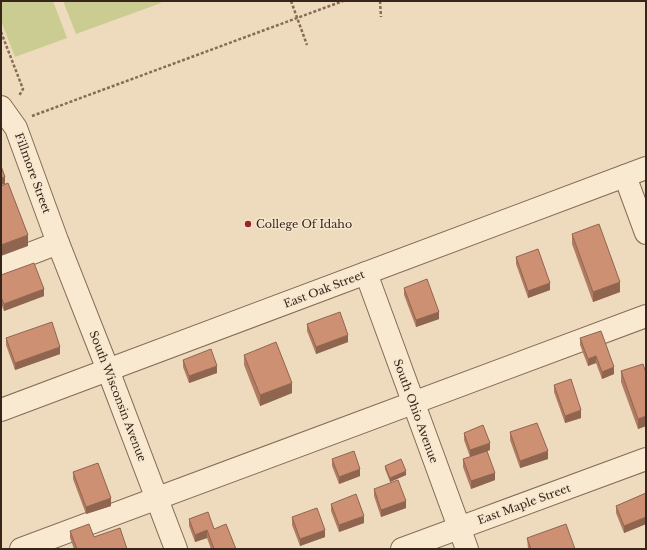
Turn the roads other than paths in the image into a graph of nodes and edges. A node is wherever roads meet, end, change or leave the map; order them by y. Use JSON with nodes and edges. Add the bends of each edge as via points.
{"nodes":[{"id":1,"x":6,"y":106,"type":"edge"},
{"id":2,"x":646,"y":168,"type":"edge"},
{"id":3,"x":625,"y":176,"type":"junction"},
{"id":4,"x":646,"y":233,"type":"edge"},
{"id":5,"x":58,"y":243,"type":"junction"},
{"id":6,"x":1,"y":265,"type":"edge"},
{"id":7,"x":366,"y":273,"type":"junction"},
{"id":8,"x":646,"y":316,"type":"edge"},
{"id":9,"x":108,"y":370,"type":"junction"},
{"id":10,"x":414,"y":403,"type":"junction"},
{"id":11,"x":1,"y":410,"type":"edge"},
{"id":12,"x":646,"y":459,"type":"edge"},
{"id":13,"x":157,"y":499,"type":"junction"},
{"id":14,"x":459,"y":528,"type":"junction"},
{"id":15,"x":22,"y":549,"type":"edge"},
{"id":16,"x":176,"y":549,"type":"edge"},
{"id":17,"x":402,"y":549,"type":"edge"},
{"id":18,"x":467,"y":549,"type":"edge"}],
"edges":[{"from":1,"to":5,"type":"street","name":"Fillmore Street"},
{"from":2,"to":3,"type":"street","name":"East Oak Street"},
{"from":3,"to":4,"type":"street"},
{"from":3,"to":7,"type":"street","name":"East Oak Street"},
{"from":5,"to":6,"type":"street"},
{"from":5,"to":9,"type":"street","name":"South Wisconsin Avenue"},
{"from":7,"to":9,"type":"street","name":"East Oak Street"},
{"from":7,"to":10,"type":"street","name":"South Ohio Avenue"},
{"from":8,"to":10,"type":"street"},
{"from":9,"to":11,"type":"street","name":"East Oak Street"},
{"from":9,"to":13,"type":"street","name":"South Wisconsin Avenue"},
{"from":10,"to":13,"type":"street"},
{"from":10,"to":14,"type":"street","name":"South Ohio Avenue"},
{"from":12,"to":14,"type":"street","name":"East Maple Street"},
{"from":13,"to":15,"type":"street"},
{"from":13,"to":16,"type":"street","name":"South Wisconsin Avenue"},
{"from":14,"to":17,"type":"street","name":"East Maple Street"},
{"from":14,"to":18,"type":"street","name":"South Ohio Avenue"}]}
